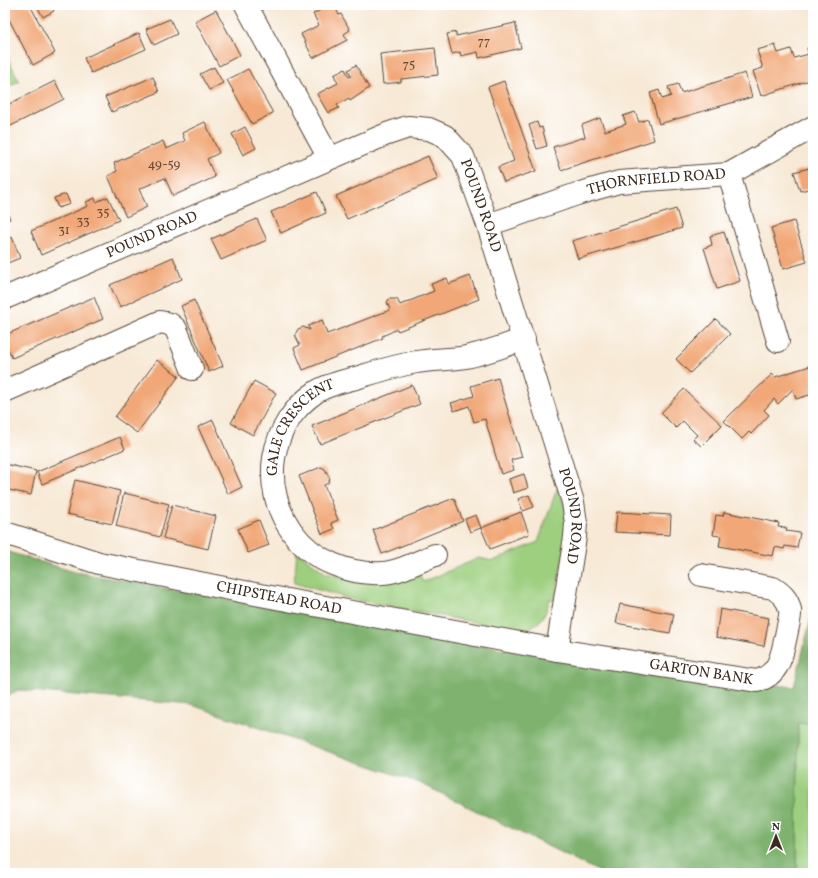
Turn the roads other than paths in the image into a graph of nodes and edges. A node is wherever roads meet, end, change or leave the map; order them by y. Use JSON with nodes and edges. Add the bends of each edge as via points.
{"nodes":[{"id":1,"x":246,"y":5,"type":"edge"},
{"id":2,"x":813,"y":126,"type":"edge"},
{"id":3,"x":329,"y":158,"type":"junction"},
{"id":4,"x":728,"y":174,"type":"junction"},
{"id":5,"x":488,"y":225,"type":"junction"},
{"id":6,"x":5,"y":298,"type":"edge"},
{"id":7,"x":524,"y":339,"type":"junction"},
{"id":8,"x":778,"y":341,"type":"dead end"},
{"id":9,"x":192,"y":369,"type":"dead end"},
{"id":10,"x":5,"y":390,"type":"edge"},
{"id":11,"x":5,"y":533,"type":"edge"},
{"id":12,"x":435,"y":555,"type":"dead end"},
{"id":13,"x":701,"y":575,"type":"dead end"},
{"id":14,"x":557,"y":650,"type":"junction"}],
"edges":[{"from":1,"to":3,"type":"street"},
{"from":2,"to":4,"type":"street"},
{"from":3,"to":5,"type":"street","name":"POUND ROAD","via":[[408,127],[428,129],[445,136],[463,156]]},
{"from":3,"to":6,"type":"street","name":"POUND ROAD"},
{"from":4,"to":5,"type":"street","name":"THORNFIELD ROAD","via":[[619,182]]},
{"from":4,"to":8,"type":"street","name":"THORNFIELD ROAD"},
{"from":5,"to":7,"type":"street","name":"POUND ROAD"},
{"from":7,"to":12,"type":"street","name":"GALE CRESCENT","via":[[479,354],[401,365],[317,392],[294,410],[280,434],[272,470],[273,489],[293,534],[309,549],[326,562],[364,573],[385,573]]},
{"from":7,"to":14,"type":"street","name":"POUND ROAD","via":[[573,502],[576,523]]},
{"from":9,"to":10,"type":"street","via":[[176,329],[170,324],[160,322]]},
{"from":11,"to":14,"type":"street","name":"CHIPSTEAD ROAD","via":[[99,563]]},
{"from":13,"to":14,"type":"street","name":"GARTON BANK","via":[[773,588],[782,594],[788,603],[791,611],[782,657],[767,678],[757,681]]}]}
